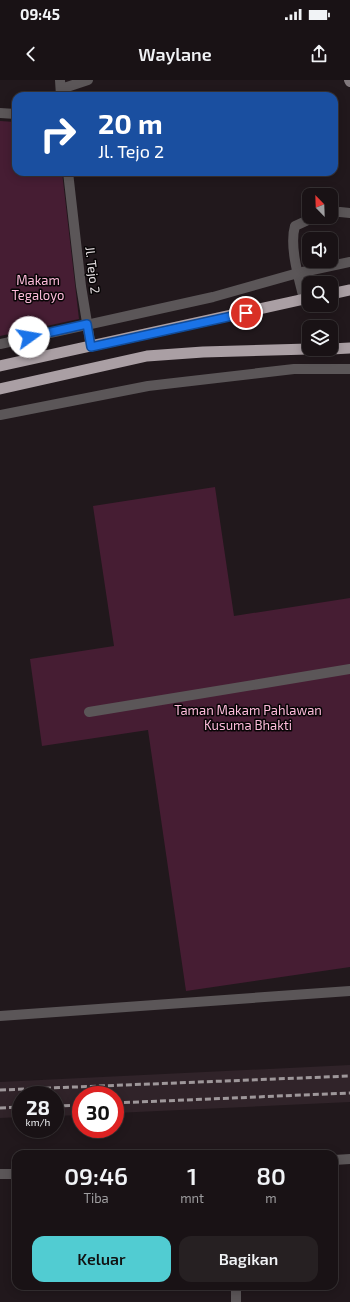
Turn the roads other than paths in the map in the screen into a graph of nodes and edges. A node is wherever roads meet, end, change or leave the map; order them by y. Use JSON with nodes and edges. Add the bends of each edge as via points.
{"nodes":[{"id":1,"x":88,"y":80,"type":"edge"},
{"id":2,"x":61,"y":88,"type":"edge"},
{"id":3,"x":0,"y":113,"type":"edge"},
{"id":4,"x":12,"y":114,"type":"edge"},
{"id":5,"x":68,"y":176,"type":"edge"},
{"id":6,"x":302,"y":223,"type":"edge"},
{"id":7,"x":350,"y":262,"type":"edge"},
{"id":8,"x":298,"y":273,"type":"junction"},
{"id":9,"x":302,"y":285,"type":"edge"},
{"id":10,"x":350,"y":290,"type":"edge"},
{"id":11,"x":338,"y":293,"type":"edge"},
{"id":12,"x":302,"y":300,"type":"edge"},
{"id":13,"x":87,"y":324,"type":"junction"},
{"id":14,"x":0,"y":344,"type":"edge"},
{"id":15,"x":91,"y":347,"type":"junction"},
{"id":16,"x":350,"y":348,"type":"edge"},
{"id":17,"x":302,"y":349,"type":"edge"},
{"id":18,"x":338,"y":349,"type":"edge"},
{"id":19,"x":0,"y":366,"type":"edge"},
{"id":20,"x":350,"y":369,"type":"edge"},
{"id":21,"x":0,"y":389,"type":"edge"},
{"id":22,"x":0,"y":415,"type":"edge"},
{"id":23,"x":350,"y":669,"type":"edge"},
{"id":24,"x":90,"y":712,"type":"dead end"},
{"id":25,"x":350,"y":991,"type":"edge"},
{"id":26,"x":0,"y":1016,"type":"edge"},
{"id":27,"x":350,"y":1159,"type":"edge"},
{"id":28,"x":338,"y":1160,"type":"edge"},
{"id":29,"x":0,"y":1174,"type":"edge"},
{"id":30,"x":12,"y":1174,"type":"edge"},
{"id":31,"x":236,"y":1290,"type":"edge"},
{"id":32,"x":236,"y":1302,"type":"edge"}],
"edges":[{"from":1,"to":2,"type":"street"},
{"from":3,"to":4,"type":"street"},
{"from":5,"to":13,"type":"street","name":"Jl. Tejo 2"},
{"from":6,"to":8,"type":"street","via":[[295,226],[293,233]]},
{"from":7,"to":8,"type":"street"},
{"from":8,"to":9,"type":"street"},
{"from":8,"to":13,"type":"street","via":[[213,297]]},
{"from":10,"to":11,"type":"highway"},
{"from":12,"to":15,"type":"highway"},
{"from":13,"to":14,"type":"street"},
{"from":13,"to":15,"type":"street","name":"Jl. Tejo 2"},
{"from":15,"to":19,"type":"highway"},
{"from":16,"to":18,"type":"highway"},
{"from":17,"to":21,"type":"highway","via":[[148,356]]},
{"from":20,"to":22,"type":"street","via":[[294,369],[148,386]]},
{"from":23,"to":24,"type":"street"},
{"from":25,"to":26,"type":"street"},
{"from":27,"to":28,"type":"street"},
{"from":29,"to":30,"type":"street"},
{"from":31,"to":32,"type":"street"}]}
